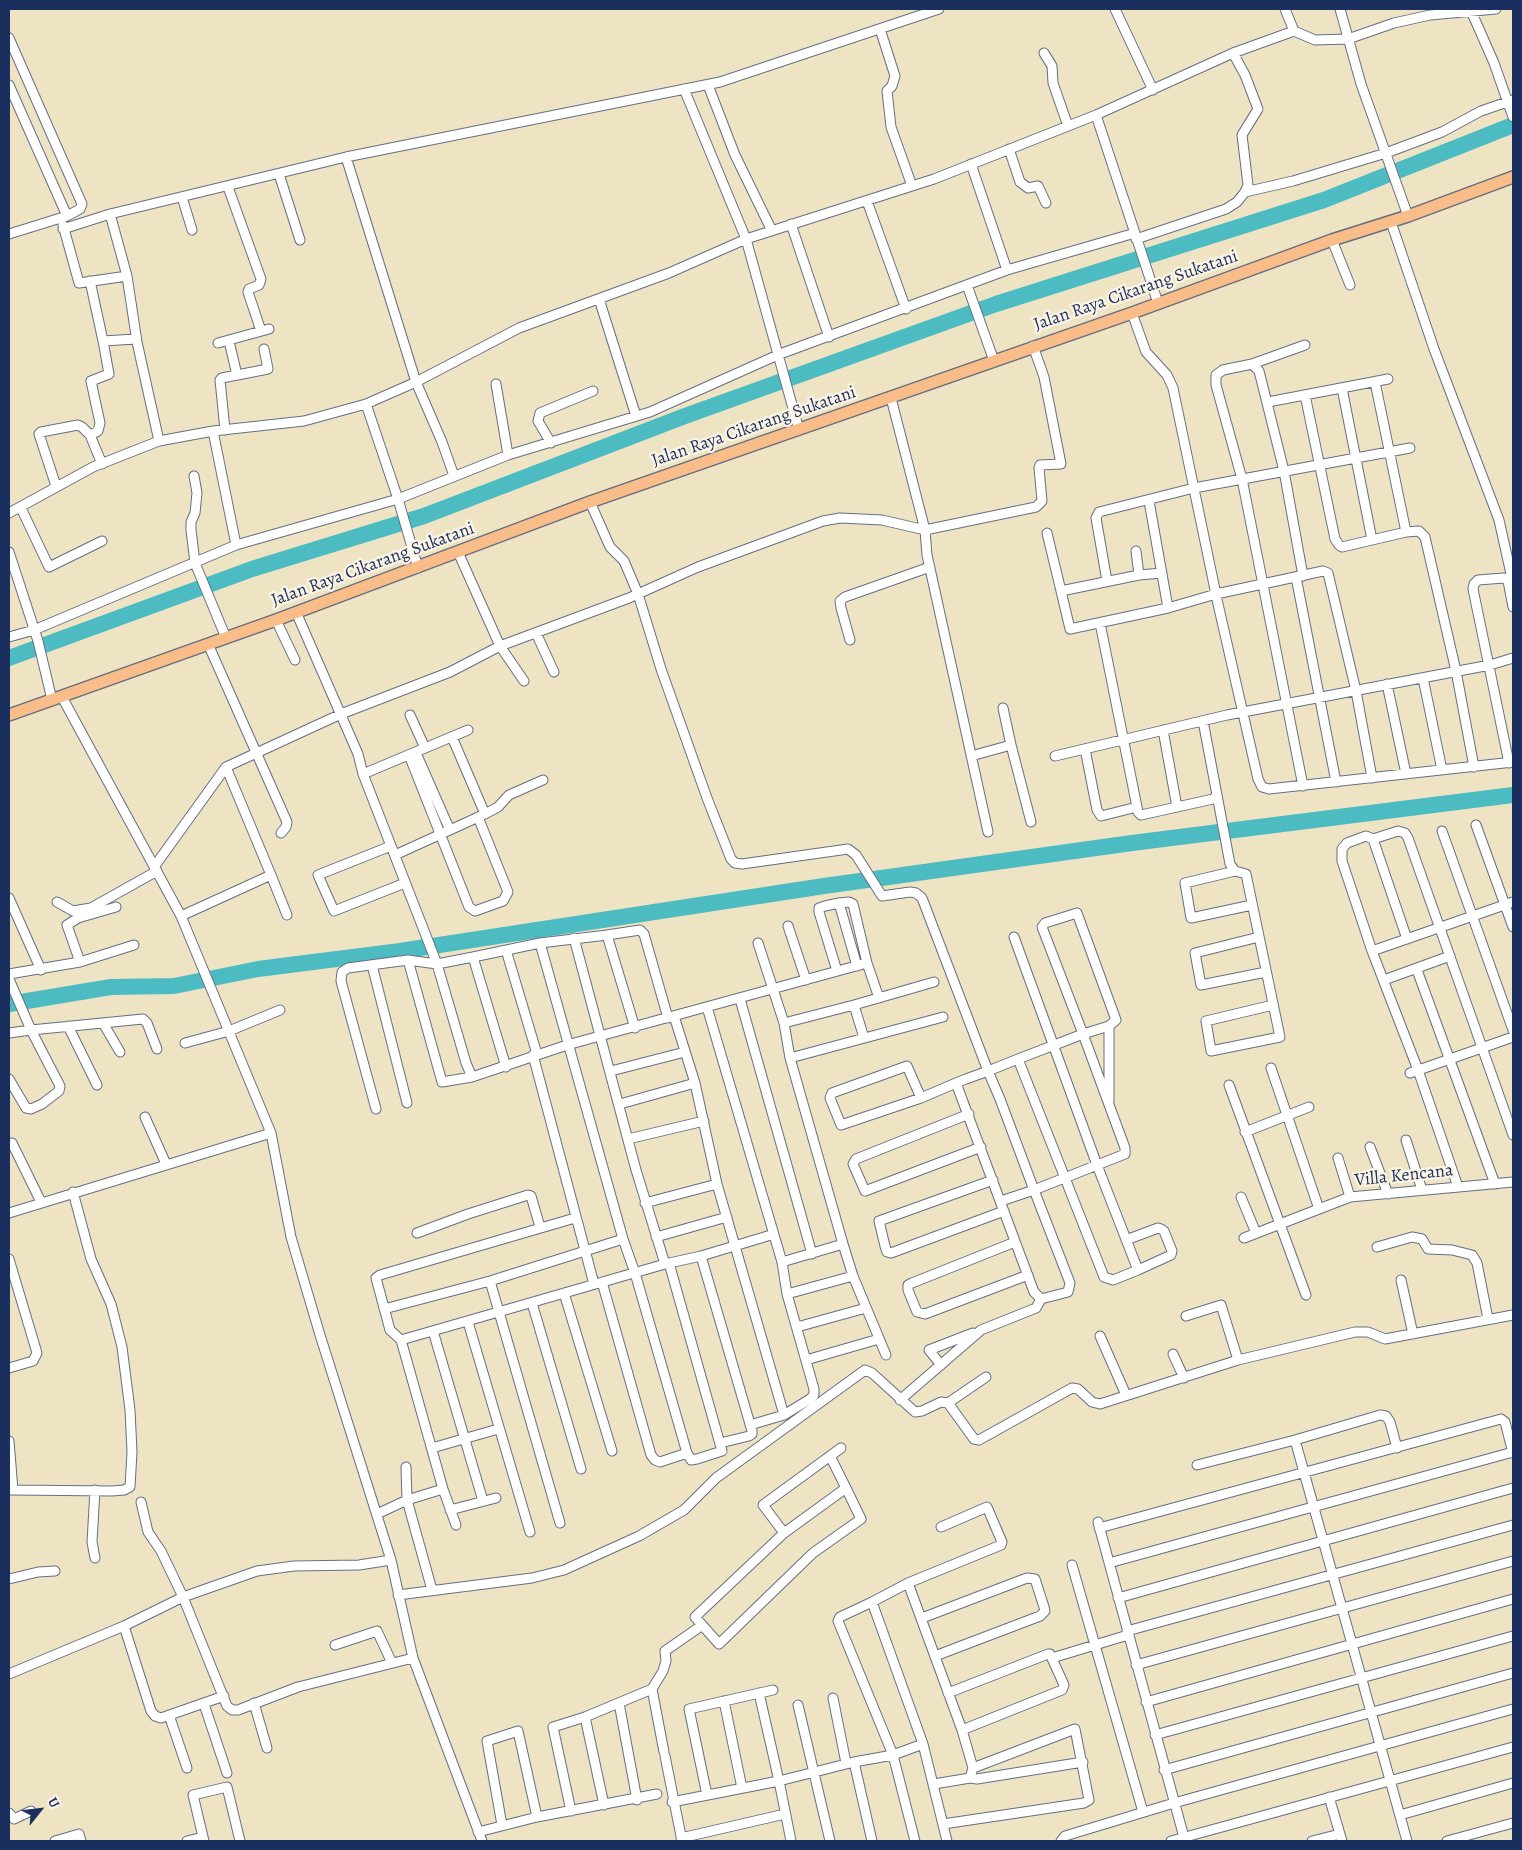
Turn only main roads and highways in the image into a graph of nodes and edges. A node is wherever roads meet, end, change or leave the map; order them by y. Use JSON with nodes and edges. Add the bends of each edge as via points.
{"nodes":[{"id":1,"x":1513,"y":177,"type":"edge"},
{"id":2,"x":9,"y":715,"type":"edge"}],
"edges":[{"from":1,"to":2,"type":"main road","name":"Jalan Raya Cikarang Sukatani","via":[[590,502],[418,568]]}]}
